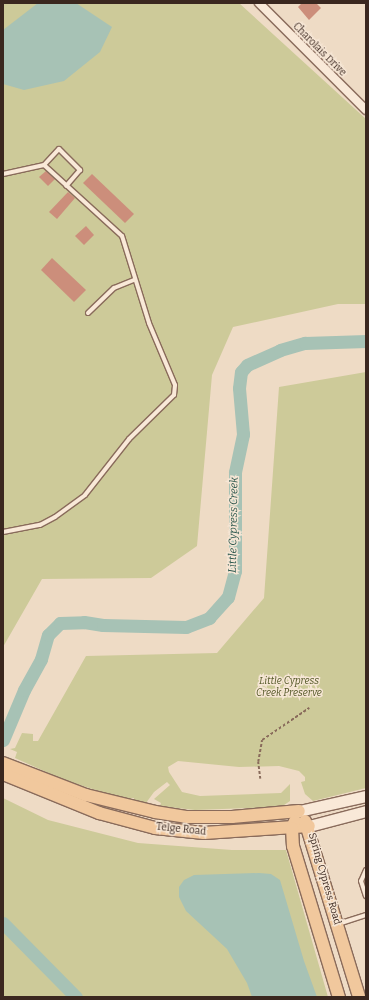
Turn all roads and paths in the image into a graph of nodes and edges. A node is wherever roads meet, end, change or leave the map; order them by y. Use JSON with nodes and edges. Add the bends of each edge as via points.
{"nodes":[{"id":1,"x":259,"y":3,"type":"edge"},
{"id":2,"x":366,"y":110,"type":"edge"},
{"id":3,"x":44,"y":165,"type":"junction"},
{"id":4,"x":3,"y":174,"type":"edge"},
{"id":5,"x":66,"y":186,"type":"junction"},
{"id":6,"x":134,"y":280,"type":"junction"},
{"id":7,"x":88,"y":313,"type":"dead end"},
{"id":8,"x":3,"y":532,"type":"edge"},
{"id":9,"x":309,"y":708,"type":"dead end"},
{"id":10,"x":4,"y":767,"type":"edge"},
{"id":11,"x":260,"y":779,"type":"dead end"},
{"id":12,"x":366,"y":796,"type":"edge"},
{"id":13,"x":299,"y":811,"type":"junction"},
{"id":14,"x":366,"y":811,"type":"edge"},
{"id":15,"x":309,"y":826,"type":"junction"},
{"id":16,"x":292,"y":828,"type":"junction"},
{"id":17,"x":366,"y":870,"type":"edge"},
{"id":18,"x":366,"y":896,"type":"edge"},
{"id":19,"x":366,"y":914,"type":"edge"},
{"id":20,"x":338,"y":924,"type":"junction"},
{"id":21,"x":339,"y":997,"type":"edge"},
{"id":22,"x":359,"y":997,"type":"edge"}],
"edges":[{"from":1,"to":2,"type":"street","name":"Charolais Drive"},
{"from":3,"to":4,"type":"lane"},
{"from":3,"to":5,"type":"lane"},
{"from":3,"to":5,"type":"lane","via":[[59,149],[80,170]]},
{"from":5,"to":6,"type":"lane","via":[[122,236]]},
{"from":6,"to":7,"type":"lane","via":[[118,286]]},
{"from":6,"to":8,"type":"lane","via":[[175,384],[174,395],[129,439],[85,495],[55,517],[40,524]]},
{"from":9,"to":11,"type":"path","via":[[262,740],[258,762]]},
{"from":10,"to":13,"type":"main road","name":"Telge Road","via":[[126,806],[188,817],[232,817]]},
{"from":10,"to":16,"type":"main road","name":"Telge Road","via":[[125,821],[155,828],[204,833]]},
{"from":12,"to":13,"type":"main road","name":"Telge Road"},
{"from":13,"to":15,"type":"main road","name":"Spring Cypress Road"},
{"from":13,"to":16,"type":"main road","name":"Spring Cypress Road"},
{"from":14,"to":15,"type":"main road","name":"Telge Road"},
{"from":15,"to":16,"type":"main road","name":"Telge Road"},
{"from":15,"to":20,"type":"main road","name":"Spring Cypress Road"},
{"from":16,"to":21,"type":"main road","name":"Spring Cypress Road","via":[[293,846]]},
{"from":17,"to":18,"type":"lane","via":[[361,881]]},
{"from":19,"to":20,"type":"lane"},
{"from":20,"to":22,"type":"main road","name":"Spring Cypress Road"}]}
